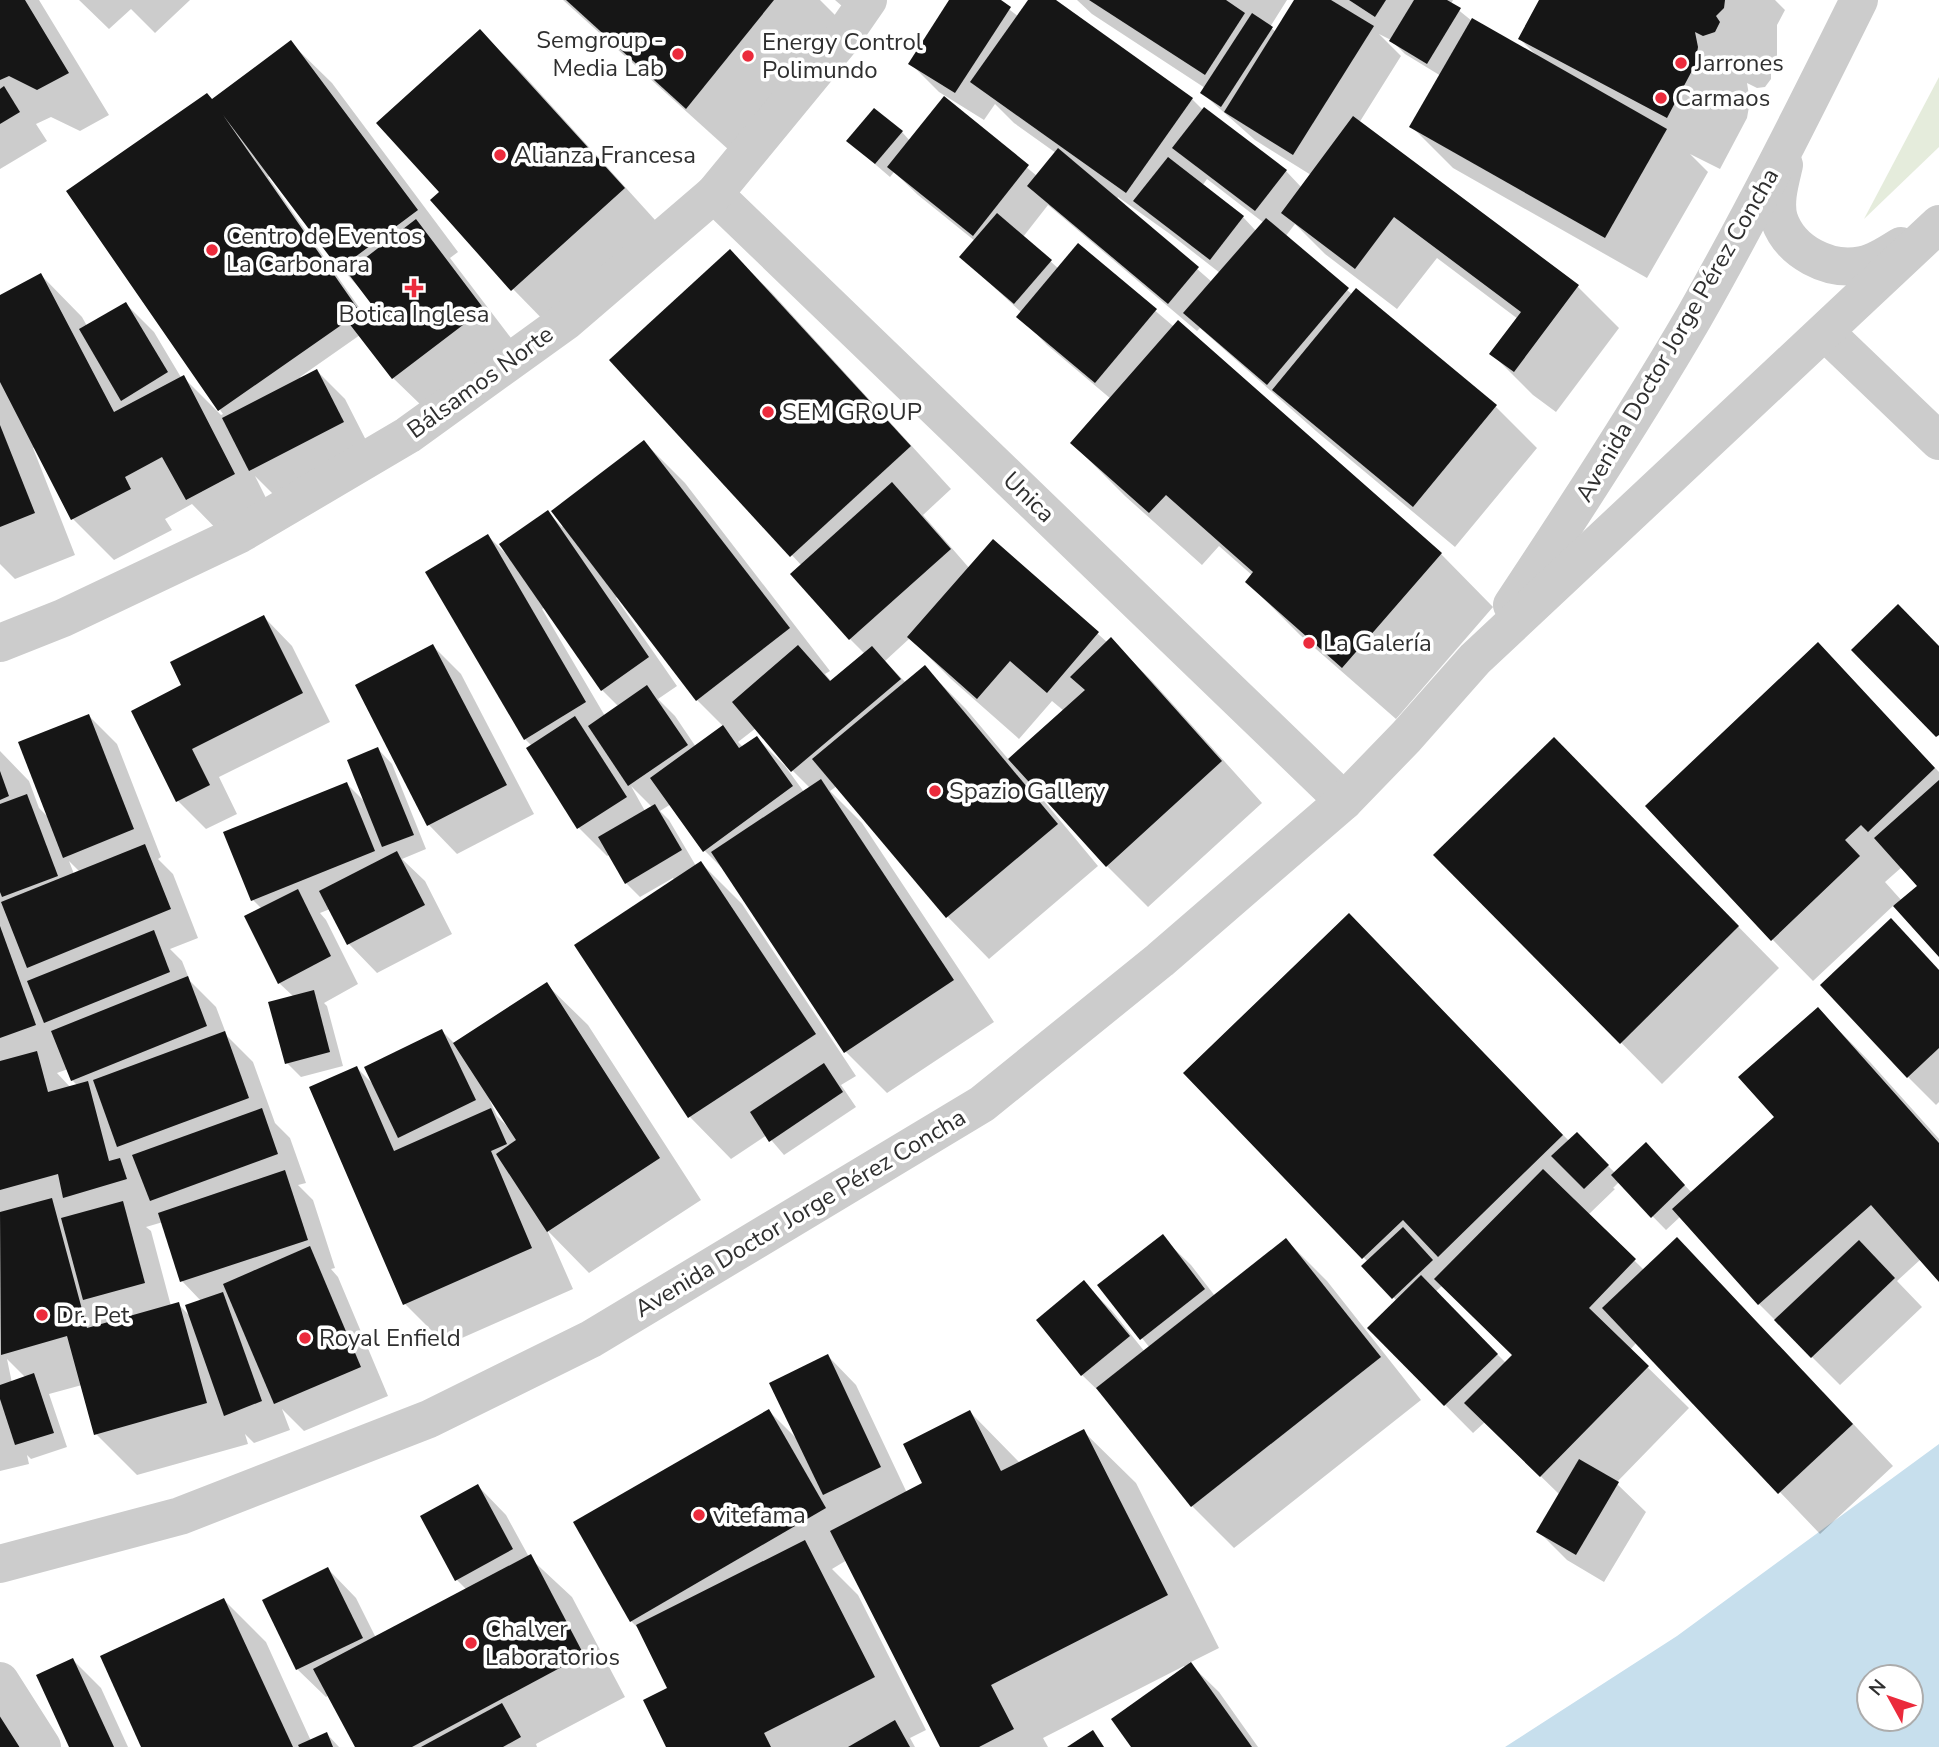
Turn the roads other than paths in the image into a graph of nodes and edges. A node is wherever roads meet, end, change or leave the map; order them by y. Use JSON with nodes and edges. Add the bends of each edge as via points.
{"nodes":[{"id":1,"x":868,"y":0,"type":"edge"},
{"id":2,"x":1859,"y":0,"type":"edge"},
{"id":3,"x":1790,"y":139,"type":"junction"},
{"id":4,"x":714,"y":194,"type":"junction"},
{"id":5,"x":1939,"y":218,"type":"edge"},
{"id":6,"x":1939,"y":224,"type":"edge"},
{"id":7,"x":1825,"y":332,"type":"junction"},
{"id":8,"x":1939,"y":441,"type":"edge"},
{"id":9,"x":0,"y":643,"type":"edge"},
{"id":10,"x":1475,"y":659,"type":"junction"},
{"id":11,"x":1344,"y":800,"type":"junction"},
{"id":12,"x":0,"y":1564,"type":"edge"},
{"id":13,"x":0,"y":1681,"type":"edge"},
{"id":14,"x":41,"y":1747,"type":"edge"}],
"edges":[{"from":1,"to":4,"type":"street","name":"Bálsamos Norte"},
{"from":2,"to":3,"type":"street","name":"Avenida Doctor Jorge Pérez Concha"},
{"from":3,"to":5,"type":"street","via":[[1778,188],[1778,218],[1788,237],[1810,257],[1841,268],[1865,265]]},
{"from":3,"to":10,"type":"street","name":"Avenida Doctor Jorge Pérez Concha","via":[[1693,317],[1588,491]]},
{"from":4,"to":9,"type":"street","name":"Bálsamos Norte","via":[[566,321],[408,435],[240,534]]},
{"from":4,"to":11,"type":"street","name":"Unica"},
{"from":6,"to":7,"type":"street","name":"Avenida Doctor Jorge Pérez Concha"},
{"from":7,"to":8,"type":"street"},
{"from":7,"to":10,"type":"street","name":"Avenida Doctor Jorge Pérez Concha"},
{"from":10,"to":11,"type":"street","name":"Avenida Doctor Jorge Pérez Concha"},
{"from":11,"to":12,"type":"street","name":"Avenida Doctor Jorge Pérez Concha","via":[[1160,960],[982,1104],[591,1339],[429,1419],[180,1516]]},
{"from":13,"to":14,"type":"street"}]}
